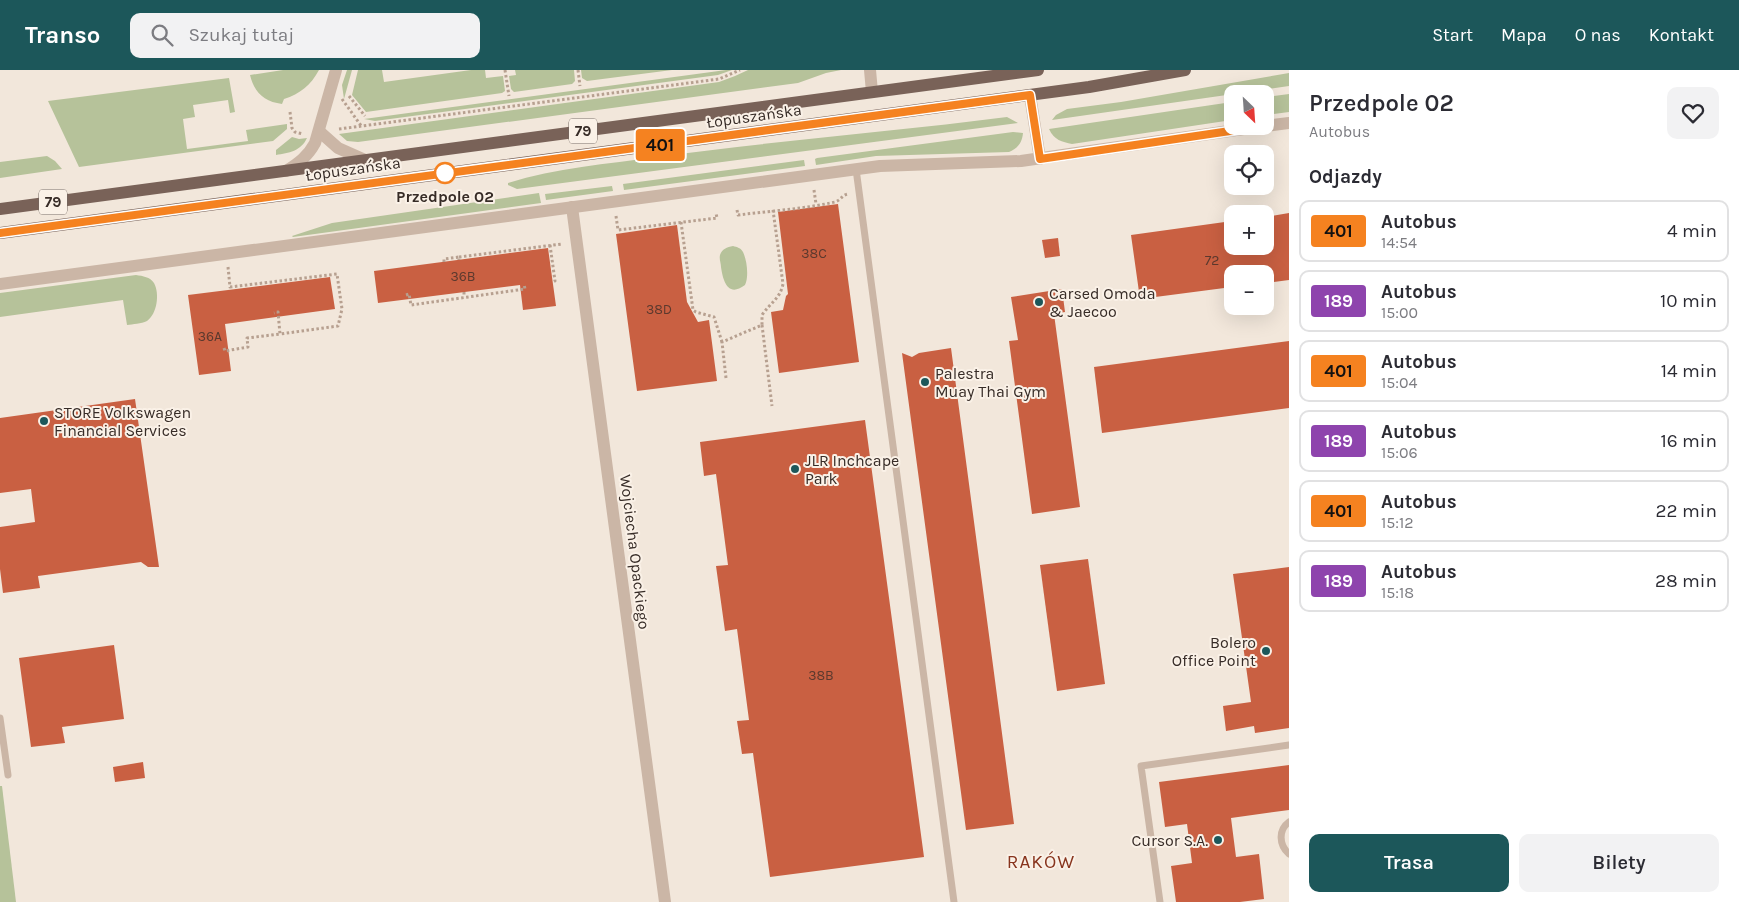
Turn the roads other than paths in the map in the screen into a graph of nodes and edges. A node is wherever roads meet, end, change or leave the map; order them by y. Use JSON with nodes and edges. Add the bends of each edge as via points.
{"nodes":[{"id":1,"x":870,"y":70,"type":"edge"},
{"id":2,"x":1038,"y":70,"type":"edge"},
{"id":3,"x":1185,"y":70,"type":"edge"},
{"id":4,"x":334,"y":76,"type":"edge"},
{"id":5,"x":872,"y":92,"type":"junction"},
{"id":6,"x":1030,"y":95,"type":"junction"},
{"id":7,"x":1289,"y":122,"type":"edge"},
{"id":8,"x":1274,"y":124,"type":"edge"},
{"id":9,"x":314,"y":132,"type":"junction"},
{"id":10,"x":1224,"y":132,"type":"edge"},
{"id":11,"x":1040,"y":159,"type":"junction"},
{"id":12,"x":365,"y":160,"type":"junction"},
{"id":13,"x":856,"y":169,"type":"junction"},
{"id":14,"x":286,"y":171,"type":"junction"},
{"id":15,"x":572,"y":207,"type":"junction"},
{"id":16,"x":0,"y":209,"type":"edge"},
{"id":17,"x":0,"y":233,"type":"edge"},
{"id":18,"x":0,"y":284,"type":"edge"},
{"id":19,"x":0,"y":718,"type":"edge"},
{"id":20,"x":1289,"y":745,"type":"edge"},
{"id":21,"x":8,"y":775,"type":"dead end"},
{"id":22,"x":1289,"y":822,"type":"edge"},
{"id":23,"x":1289,"y":854,"type":"edge"},
{"id":24,"x":665,"y":902,"type":"edge"},
{"id":25,"x":954,"y":902,"type":"edge"},
{"id":26,"x":1160,"y":902,"type":"edge"}],
"edges":[{"from":1,"to":5,"type":"street"},
{"from":2,"to":5,"type":"main road","name":"Łopuszańska","number":"79"},
{"from":3,"to":6,"type":"main road","name":"Łopuszańska","number":"79"},
{"from":4,"to":9,"type":"street"},
{"from":5,"to":12,"type":"main road","name":"Łopuszańska","number":"79"},
{"from":6,"to":11,"type":"street"},
{"from":6,"to":17,"type":"main road","name":"Łopuszańska","number":"79"},
{"from":7,"to":8,"type":"street"},
{"from":9,"to":12,"type":"street","via":[[350,155]]},
{"from":9,"to":14,"type":"street","via":[[309,153]]},
{"from":10,"to":11,"type":"street"},
{"from":11,"to":13,"type":"street"},
{"from":12,"to":14,"type":"main road","name":"Łopuszańska","number":"79"},
{"from":13,"to":15,"type":"street"},
{"from":13,"to":25,"type":"lane"},
{"from":14,"to":16,"type":"main road","name":"Łopuszańska","number":"79"},
{"from":15,"to":18,"type":"street"},
{"from":15,"to":24,"type":"street","name":"Wojciecha Opackiego"},
{"from":19,"to":21,"type":"lane"},
{"from":20,"to":26,"type":"lane","via":[[1141,766]]},
{"from":22,"to":23,"type":"lane","via":[[1281,835],[1283,847]]}]}
